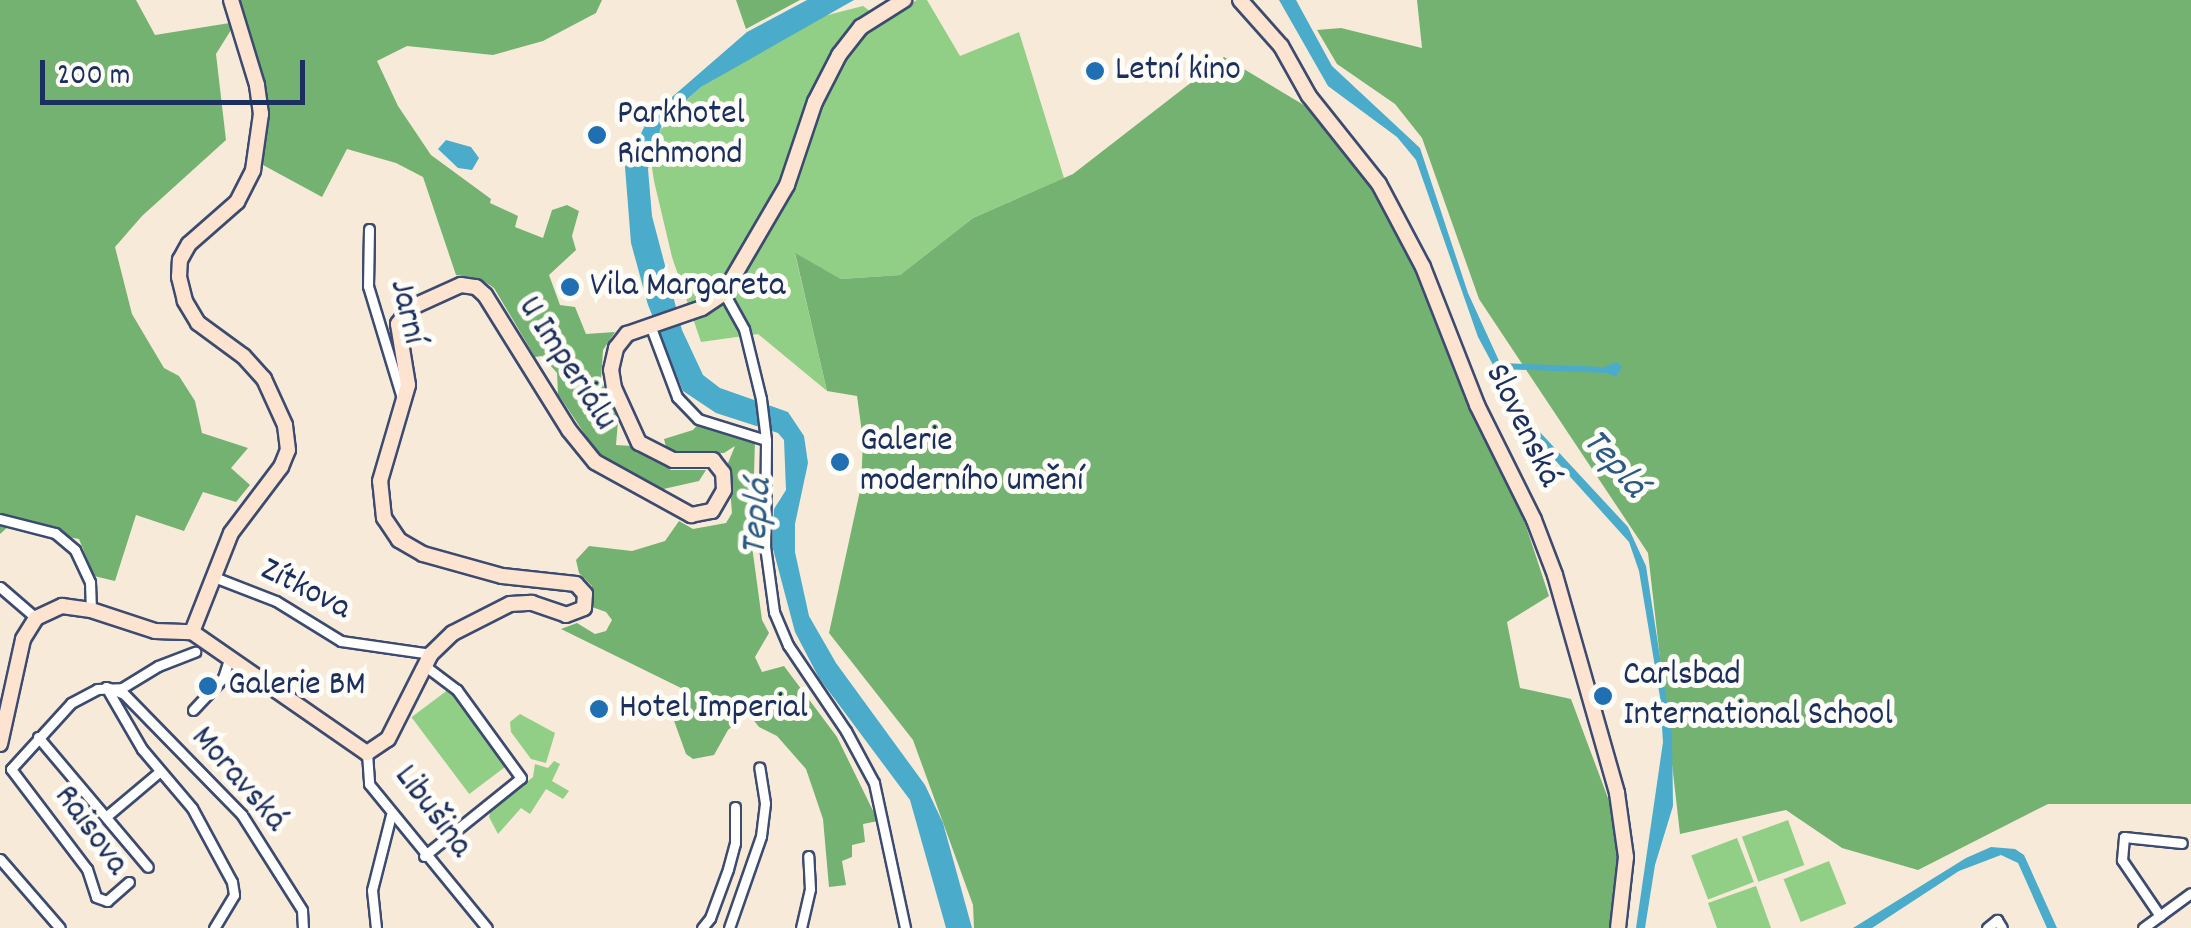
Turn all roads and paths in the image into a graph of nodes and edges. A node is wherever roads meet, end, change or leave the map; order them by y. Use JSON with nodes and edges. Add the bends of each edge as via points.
{"nodes":[{"id":1,"x":231,"y":0,"type":"edge"},
{"id":2,"x":904,"y":0,"type":"edge"},
{"id":3,"x":1240,"y":0,"type":"edge"},
{"id":4,"x":369,"y":230,"type":"dead end"},
{"id":5,"x":724,"y":293,"type":"junction"},
{"id":6,"x":652,"y":324,"type":"junction"},
{"id":7,"x":404,"y":403,"type":"junction"},
{"id":8,"x":766,"y":435,"type":"junction"},
{"id":9,"x":0,"y":520,"type":"edge"},
{"id":10,"x":214,"y":577,"type":"junction"},
{"id":11,"x":0,"y":587,"type":"edge"},
{"id":12,"x":92,"y":610,"type":"junction"},
{"id":13,"x":36,"y":618,"type":"junction"},
{"id":14,"x":192,"y":632,"type":"junction"},
{"id":15,"x":194,"y":652,"type":"dead end"},
{"id":16,"x":229,"y":660,"type":"junction"},
{"id":17,"x":428,"y":661,"type":"junction"},
{"id":18,"x":106,"y":687,"type":"junction"},
{"id":19,"x":193,"y":710,"type":"dead end"},
{"id":20,"x":38,"y":736,"type":"junction"},
{"id":21,"x":0,"y":744,"type":"edge"},
{"id":22,"x":367,"y":753,"type":"junction"},
{"id":23,"x":5,"y":767,"type":"edge"},
{"id":24,"x":759,"y":767,"type":"dead end"},
{"id":25,"x":159,"y":772,"type":"junction"},
{"id":26,"x":735,"y":807,"type":"dead end"},
{"id":27,"x":108,"y":815,"type":"junction"},
{"id":28,"x":391,"y":815,"type":"junction"},
{"id":29,"x":2182,"y":844,"type":"dead end"},
{"id":30,"x":424,"y":856,"type":"junction"},
{"id":31,"x":808,"y":856,"type":"dead end"},
{"id":32,"x":0,"y":859,"type":"edge"},
{"id":33,"x":148,"y":867,"type":"dead end"},
{"id":34,"x":129,"y":882,"type":"dead end"},
{"id":35,"x":2191,"y":893,"type":"edge"},
{"id":36,"x":2160,"y":916,"type":"junction"},
{"id":37,"x":710,"y":918,"type":"junction"},
{"id":38,"x":60,"y":928,"type":"edge"},
{"id":39,"x":214,"y":928,"type":"edge"},
{"id":40,"x":304,"y":928,"type":"edge"},
{"id":41,"x":376,"y":928,"type":"edge"},
{"id":42,"x":487,"y":928,"type":"edge"},
{"id":43,"x":702,"y":928,"type":"edge"},
{"id":44,"x":727,"y":928,"type":"edge"},
{"id":45,"x":801,"y":928,"type":"edge"},
{"id":46,"x":905,"y":928,"type":"edge"},
{"id":47,"x":1618,"y":928,"type":"edge"},
{"id":48,"x":1987,"y":928,"type":"edge"},
{"id":49,"x":2002,"y":928,"type":"edge"},
{"id":50,"x":2143,"y":928,"type":"edge"}],
"edges":[{"from":1,"to":10,"type":"street","via":[[259,100],[252,170],[237,202],[189,244],[178,276],[198,323],[264,379],[285,425],[288,450],[232,533]]},
{"from":2,"to":5,"type":"street","via":[[861,27],[839,55],[787,185]]},
{"from":3,"to":47,"type":"street","name":"Slovenská","via":[[1378,184],[1412,244],[1480,413],[1540,535],[1617,793],[1626,857]]},
{"from":4,"to":7,"type":"street","name":"Jarní","via":[[368,286]]},
{"from":5,"to":6,"type":"street","name":"U Imperiálu"},
{"from":5,"to":8,"type":"street","via":[[744,329]]},
{"from":6,"to":7,"type":"street","name":"U Imperiálu","via":[[616,348],[614,388],[644,447],[673,460],[700,457],[718,464],[724,490],[707,514],[684,512],[586,455],[486,295],[471,285],[402,315],[397,328],[408,378]]},
{"from":6,"to":8,"type":"street","via":[[677,397],[698,419]]},
{"from":7,"to":17,"type":"street","name":"U Imperiálu","via":[[379,492],[384,518],[398,538],[423,554],[502,576],[572,583],[586,599],[572,614],[524,602],[501,606],[453,633]]},
{"from":8,"to":46,"type":"street","via":[[764,546],[774,612],[874,783]]},
{"from":9,"to":12,"type":"street","via":[[55,533],[75,550],[90,582]]},
{"from":10,"to":14,"type":"street"},
{"from":10,"to":17,"type":"street","name":"Zítkova","via":[[276,601],[342,641]]},
{"from":11,"to":13,"type":"street"},
{"from":12,"to":13,"type":"street","via":[[62,606]]},
{"from":12,"to":14,"type":"street","via":[[155,631]]},
{"from":13,"to":21,"type":"street","via":[[24,639]]},
{"from":14,"to":16,"type":"street","name":"Libušina"},
{"from":15,"to":18,"type":"street","via":[[122,688]]},
{"from":16,"to":19,"type":"street","name":"Moravská"},
{"from":16,"to":22,"type":"street","name":"Libušina"},
{"from":17,"to":22,"type":"street","name":"U Imperiálu","via":[[388,739]]},
{"from":17,"to":30,"type":"street","via":[[521,773],[518,783]]},
{"from":18,"to":20,"type":"street","via":[[71,703]]},
{"from":18,"to":25,"type":"street"},
{"from":18,"to":40,"type":"street","name":"Moravská","via":[[124,694],[242,815],[302,910]]},
{"from":20,"to":23,"type":"street"},
{"from":20,"to":27,"type":"street","name":"Raisova"},
{"from":22,"to":28,"type":"street","name":"Libušina","via":[[369,784]]},
{"from":23,"to":34,"type":"street","name":"Raisova","via":[[87,869],[96,897],[107,901]]},
{"from":24,"to":44,"type":"street","via":[[761,836]]},
{"from":25,"to":27,"type":"street","name":"Raisova"},
{"from":25,"to":39,"type":"street","via":[[192,808],[232,882],[234,895]]},
{"from":26,"to":37,"type":"street","via":[[735,843]]},
{"from":27,"to":33,"type":"street","name":"Raisova"},
{"from":28,"to":30,"type":"street","name":"Libušina"},
{"from":28,"to":41,"type":"street","via":[[372,890]]},
{"from":29,"to":36,"type":"street","via":[[2124,837],[2122,860]]},
{"from":30,"to":42,"type":"street","name":"Libušina"},
{"from":31,"to":45,"type":"street","via":[[810,889]]},
{"from":32,"to":38,"type":"street"},
{"from":35,"to":36,"type":"street"},
{"from":36,"to":50,"type":"street"},
{"from":37,"to":43,"type":"street"},
{"from":37,"to":44,"type":"street"},
{"from":48,"to":49,"type":"street","via":[[1998,920]]}]}
